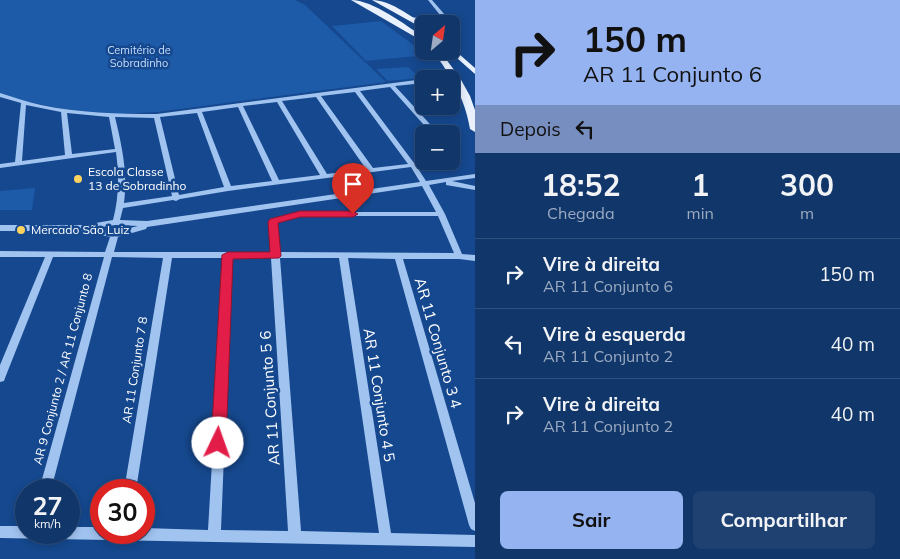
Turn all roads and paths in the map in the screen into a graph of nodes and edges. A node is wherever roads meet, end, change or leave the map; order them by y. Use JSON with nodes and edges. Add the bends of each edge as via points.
{"nodes":[{"id":1,"x":354,"y":0,"type":"edge"},
{"id":2,"x":375,"y":0,"type":"edge"},
{"id":3,"x":430,"y":0,"type":"edge"},
{"id":4,"x":442,"y":15,"type":"edge"},
{"id":5,"x":410,"y":18,"type":"junction"},
{"id":6,"x":415,"y":18,"type":"edge"},
{"id":7,"x":415,"y":21,"type":"edge"},
{"id":8,"x":415,"y":34,"type":"edge"},
{"id":9,"x":460,"y":58,"type":"edge"},
{"id":10,"x":475,"y":72,"type":"edge"},
{"id":11,"x":415,"y":82,"type":"edge"},
{"id":12,"x":391,"y":85,"type":"junction"},
{"id":13,"x":460,"y":88,"type":"edge"},
{"id":14,"x":357,"y":91,"type":"junction"},
{"id":15,"x":0,"y":95,"type":"edge"},
{"id":16,"x":318,"y":96,"type":"junction"},
{"id":17,"x":279,"y":101,"type":"junction"},
{"id":18,"x":23,"y":104,"type":"junction"},
{"id":19,"x":240,"y":106,"type":"junction"},
{"id":20,"x":472,"y":106,"type":"edge"},
{"id":21,"x":199,"y":111,"type":"junction"},
{"id":22,"x":64,"y":112,"type":"junction"},
{"id":23,"x":157,"y":116,"type":"junction"},
{"id":24,"x":112,"y":117,"type":"junction"},
{"id":25,"x":474,"y":117,"type":"edge"},
{"id":26,"x":428,"y":125,"type":"edge"},
{"id":27,"x":475,"y":129,"type":"edge"},
{"id":28,"x":119,"y":150,"type":"junction"},
{"id":29,"x":69,"y":157,"type":"junction"},
{"id":30,"x":18,"y":164,"type":"junction"},
{"id":31,"x":414,"y":165,"type":"junction"},
{"id":32,"x":0,"y":166,"type":"edge"},
{"id":33,"x":371,"y":172,"type":"junction"},
{"id":34,"x":475,"y":176,"type":"edge"},
{"id":35,"x":325,"y":177,"type":"junction"},
{"id":36,"x":441,"y":182,"type":"junction"},
{"id":37,"x":277,"y":183,"type":"junction"},
{"id":38,"x":426,"y":184,"type":"junction"},
{"id":39,"x":475,"y":188,"type":"edge"},
{"id":40,"x":228,"y":189,"type":"junction"},
{"id":41,"x":176,"y":199,"type":"junction"},
{"id":42,"x":121,"y":206,"type":"junction"},
{"id":43,"x":441,"y":214,"type":"junction"},
{"id":44,"x":106,"y":223,"type":"junction"},
{"id":45,"x":120,"y":223,"type":"junction"},
{"id":46,"x":147,"y":224,"type":"junction"},
{"id":47,"x":0,"y":228,"type":"edge"},
{"id":48,"x":84,"y":228,"type":"junction"},
{"id":49,"x":123,"y":234,"type":"junction"},
{"id":50,"x":109,"y":235,"type":"junction"},
{"id":51,"x":0,"y":254,"type":"edge"},
{"id":52,"x":50,"y":254,"type":"junction"},
{"id":53,"x":108,"y":255,"type":"junction"},
{"id":54,"x":168,"y":255,"type":"junction"},
{"id":55,"x":228,"y":255,"type":"junction"},
{"id":56,"x":276,"y":256,"type":"junction"},
{"id":57,"x":342,"y":256,"type":"junction"},
{"id":58,"x":398,"y":256,"type":"junction"},
{"id":59,"x":459,"y":256,"type":"junction"},
{"id":60,"x":475,"y":258,"type":"edge"},
{"id":61,"x":0,"y":378,"type":"edge"},
{"id":62,"x":47,"y":479,"type":"edge"},
{"id":63,"x":132,"y":479,"type":"edge"},
{"id":64,"x":475,"y":526,"type":"edge"},
{"id":65,"x":0,"y":532,"type":"edge"},
{"id":66,"x":15,"y":532,"type":"edge"},
{"id":67,"x":155,"y":535,"type":"edge"},
{"id":68,"x":214,"y":536,"type":"junction"},
{"id":69,"x":295,"y":538,"type":"junction"},
{"id":70,"x":386,"y":539,"type":"junction"},
{"id":71,"x":475,"y":541,"type":"edge"}],
"edges":[{"from":1,"to":8,"type":"main road"},
{"from":2,"to":5,"type":"main road"},
{"from":3,"to":4,"type":"street"},
{"from":5,"to":6,"type":"street"},
{"from":5,"to":7,"type":"main road"},
{"from":9,"to":10,"type":"main road"},
{"from":11,"to":12,"type":"street"},
{"from":12,"to":14,"type":"street"},
{"from":12,"to":26,"type":"street"},
{"from":13,"to":20,"type":"main road"},
{"from":14,"to":16,"type":"street"},
{"from":14,"to":31,"type":"street"},
{"from":15,"to":18,"type":"street"},
{"from":16,"to":17,"type":"street"},
{"from":16,"to":33,"type":"street"},
{"from":17,"to":19,"type":"street"},
{"from":17,"to":35,"type":"street"},
{"from":18,"to":22,"type":"street"},
{"from":18,"to":30,"type":"street"},
{"from":19,"to":21,"type":"street"},
{"from":19,"to":37,"type":"street"},
{"from":20,"to":25,"type":"main road"},
{"from":21,"to":23,"type":"street"},
{"from":21,"to":40,"type":"street"},
{"from":22,"to":24,"type":"street"},
{"from":22,"to":29,"type":"street"},
{"from":23,"to":24,"type":"street"},
{"from":23,"to":41,"type":"street"},
{"from":24,"to":28,"type":"street"},
{"from":25,"to":27,"type":"main road"},
{"from":28,"to":29,"type":"street"},
{"from":28,"to":42,"type":"street"},
{"from":29,"to":30,"type":"street"},
{"from":30,"to":32,"type":"street"},
{"from":31,"to":33,"type":"street"},
{"from":31,"to":38,"type":"street"},
{"from":33,"to":35,"type":"street"},
{"from":34,"to":36,"type":"street"},
{"from":35,"to":37,"type":"street"},
{"from":36,"to":38,"type":"street"},
{"from":36,"to":39,"type":"street"},
{"from":37,"to":40,"type":"street"},
{"from":38,"to":43,"type":"street"},
{"from":38,"to":46,"type":"street"},
{"from":40,"to":41,"type":"street"},
{"from":41,"to":42,"type":"street"},
{"from":42,"to":45,"type":"street"},
{"from":43,"to":56,"type":"street","name":"AR 11 Conjunto 5 6","via":[[300,214],[273,222]]},
{"from":43,"to":59,"type":"street"},
{"from":44,"to":45,"type":"street"},
{"from":44,"to":48,"type":"street"},
{"from":44,"to":50,"type":"street","via":[[103,230]]},
{"from":45,"to":46,"type":"street"},
{"from":45,"to":49,"type":"street","via":[[126,228]]},
{"from":46,"to":49,"type":"street"},
{"from":47,"to":48,"type":"street"},
{"from":48,"to":50,"type":"street"},
{"from":49,"to":50,"type":"street"},
{"from":50,"to":53,"type":"street"},
{"from":51,"to":52,"type":"street"},
{"from":52,"to":53,"type":"street"},
{"from":52,"to":61,"type":"street"},
{"from":53,"to":54,"type":"street"},
{"from":53,"to":62,"type":"street","name":"AR 9 Conjunto 2 / AR 11 Conjunto 8"},
{"from":54,"to":55,"type":"street"},
{"from":54,"to":63,"type":"street","name":"AR 11 Conjunto 7 8"},
{"from":55,"to":56,"type":"street"},
{"from":55,"to":68,"type":"street"},
{"from":56,"to":57,"type":"street"},
{"from":56,"to":69,"type":"street","name":"AR 11 Conjunto 5 6"},
{"from":57,"to":58,"type":"street"},
{"from":57,"to":70,"type":"street","name":"AR 11 Conjunto 4 5"},
{"from":58,"to":59,"type":"street"},
{"from":58,"to":64,"type":"street","name":"AR 11 Conjunto 3 4"},
{"from":59,"to":60,"type":"street"},
{"from":65,"to":66,"type":"street"},
{"from":67,"to":68,"type":"street"},
{"from":68,"to":69,"type":"street"},
{"from":69,"to":70,"type":"street"},
{"from":70,"to":71,"type":"street"}]}
